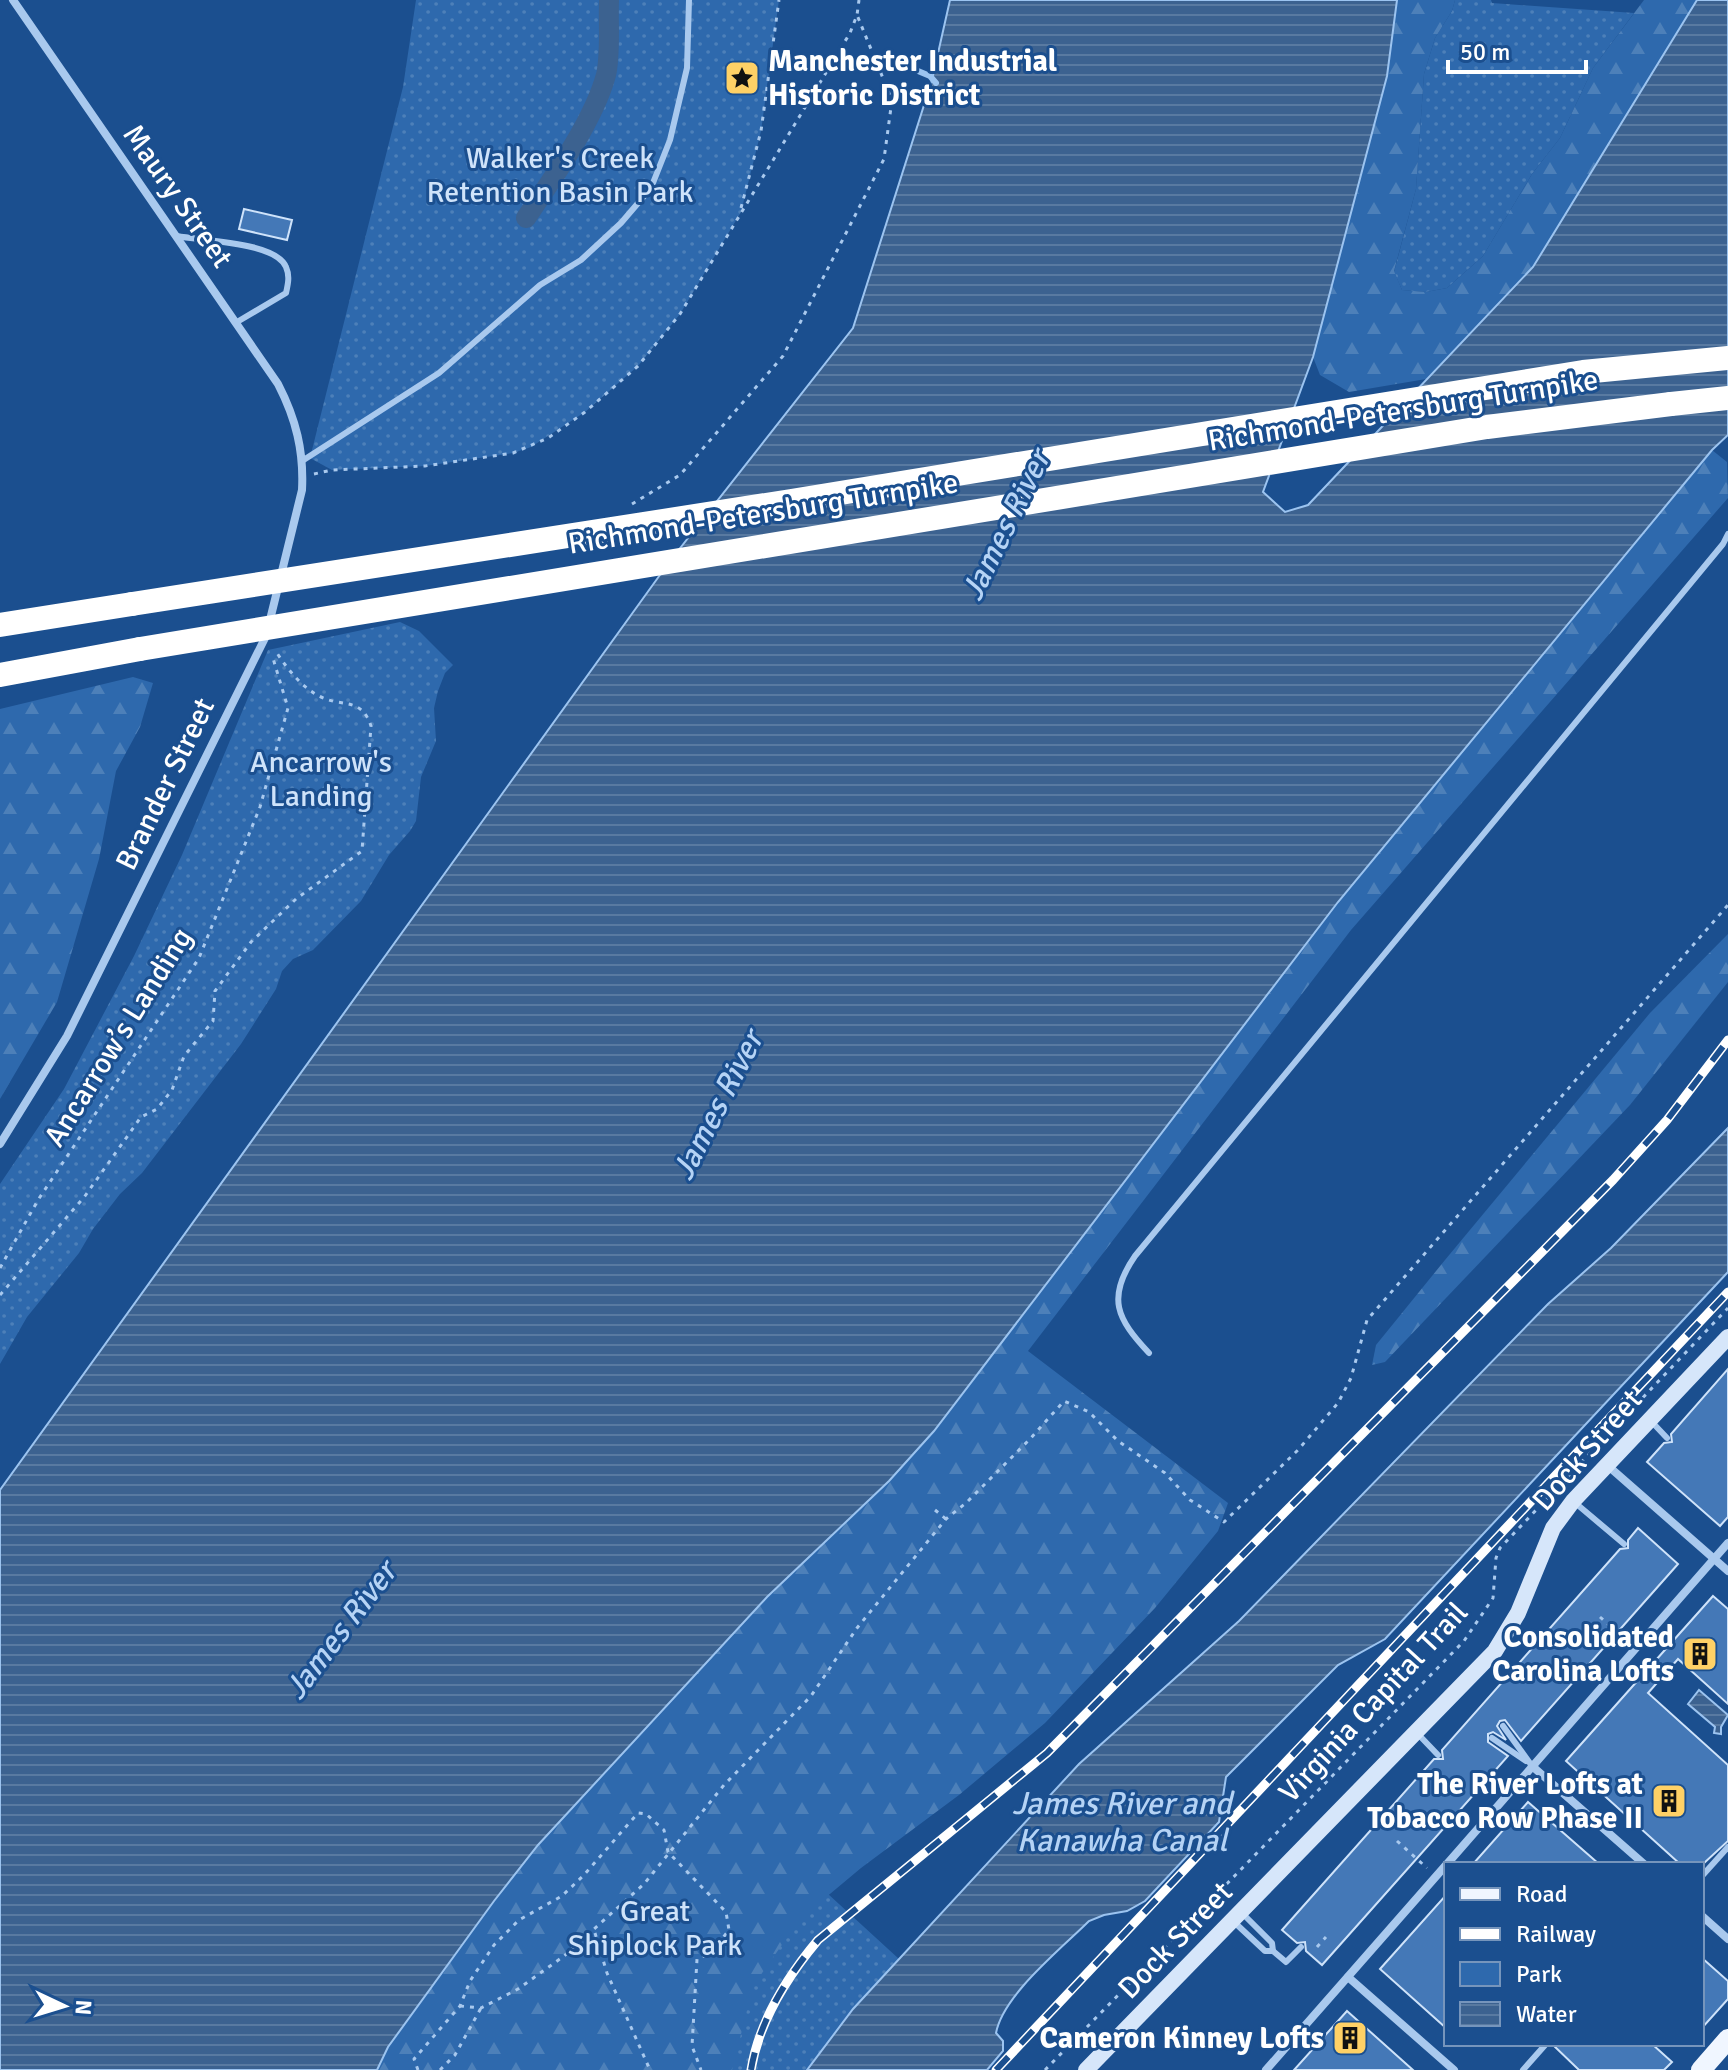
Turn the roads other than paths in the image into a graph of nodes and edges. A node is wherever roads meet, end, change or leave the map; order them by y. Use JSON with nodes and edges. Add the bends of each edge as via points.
{"nodes":[{"id":1,"x":13,"y":0,"type":"edge"},
{"id":2,"x":689,"y":0,"type":"edge"},
{"id":3,"x":177,"y":236,"type":"junction"},
{"id":4,"x":237,"y":322,"type":"junction"},
{"id":5,"x":1728,"y":358,"type":"edge"},
{"id":6,"x":1728,"y":398,"type":"edge"},
{"id":7,"x":296,"y":423,"type":"joint"},
{"id":8,"x":302,"y":461,"type":"junction"},
{"id":9,"x":1728,"y":534,"type":"edge"},
{"id":10,"x":0,"y":623,"type":"edge"},
{"id":11,"x":0,"y":675,"type":"edge"},
{"id":12,"x":0,"y":1144,"type":"edge"},
{"id":13,"x":1728,"y":1337,"type":"edge"},
{"id":14,"x":1149,"y":1353,"type":"dead end"},
{"id":15,"x":1650,"y":1420,"type":"junction"},
{"id":16,"x":1667,"y":1438,"type":"dead end"},
{"id":17,"x":1607,"y":1465,"type":"junction"},
{"id":18,"x":1573,"y":1501,"type":"junction"},
{"id":19,"x":1728,"y":1543,"type":"edge"},
{"id":20,"x":1624,"y":1544,"type":"dead end"},
{"id":21,"x":1714,"y":1558,"type":"junction"},
{"id":22,"x":1728,"y":1571,"type":"edge"},
{"id":23,"x":1503,"y":1726,"type":"dead end"},
{"id":24,"x":1417,"y":1733,"type":"junction"},
{"id":25,"x":1492,"y":1738,"type":"dead end"},
{"id":26,"x":1438,"y":1755,"type":"dead end"},
{"id":27,"x":1532,"y":1766,"type":"junction"},
{"id":28,"x":1728,"y":1847,"type":"edge"},
{"id":29,"x":1448,"y":1862,"type":"edge"},
{"id":30,"x":1642,"y":1862,"type":"edge"},
{"id":31,"x":1444,"y":1866,"type":"edge"},
{"id":32,"x":1704,"y":1874,"type":"edge"},
{"id":33,"x":1237,"y":1916,"type":"junction"},
{"id":34,"x":1704,"y":1918,"type":"edge"},
{"id":35,"x":1728,"y":1939,"type":"edge"},
{"id":36,"x":1301,"y":1947,"type":"dead end"},
{"id":37,"x":1273,"y":1951,"type":"junction"},
{"id":38,"x":1348,"y":1977,"type":"junction"},
{"id":39,"x":1728,"y":2039,"type":"edge"},
{"id":40,"x":1544,"y":2046,"type":"edge"},
{"id":41,"x":1086,"y":2070,"type":"edge"},
{"id":42,"x":1266,"y":2070,"type":"edge"},
{"id":43,"x":1454,"y":2070,"type":"edge"},
{"id":44,"x":1523,"y":2070,"type":"edge"},
{"id":45,"x":1701,"y":2070,"type":"edge"}],
"edges":[{"from":1,"to":3,"type":"street","name":"Maury Street"},
{"from":2,"to":8,"type":"lane","via":[[687,68],[670,140],[651,188],[581,260],[540,285],[439,373]]},
{"from":3,"to":4,"type":"street","name":"Maury Street"},
{"from":3,"to":4,"type":"lane","via":[[265,249],[286,266],[286,293]]},
{"from":4,"to":7,"type":"street","name":"Maury Street","via":[[278,384]]},
{"from":5,"to":10,"type":"highway","name":"Richmond-Petersburg Turnpike","bridge":true,"via":[[1583,372]]},
{"from":6,"to":11,"type":"highway","name":"Richmond-Petersburg Turnpike","bridge":true,"via":[[1487,427]]},
{"from":7,"to":8,"type":"street","name":"Brander Street"},
{"from":8,"to":12,"type":"street","name":"Brander Street","via":[[296,515],[266,636],[67,1036]]},
{"from":9,"to":14,"type":"lane","via":[[1124,1271],[1119,1308],[1127,1330]]},
{"from":13,"to":15,"type":"main road","name":"Dock Street"},
{"from":15,"to":16,"type":"lane"},
{"from":15,"to":17,"type":"main road","name":"Dock Street"},
{"from":17,"to":18,"type":"main road","name":"Dock Street"},
{"from":17,"to":21,"type":"street"},
{"from":18,"to":20,"type":"lane"},
{"from":18,"to":24,"type":"main road","name":"Dock Street","via":[[1545,1543],[1509,1631]]},
{"from":19,"to":21,"type":"street"},
{"from":21,"to":22,"type":"street"},
{"from":21,"to":27,"type":"street"},
{"from":23,"to":27,"type":"lane"},
{"from":24,"to":26,"type":"lane"},
{"from":24,"to":33,"type":"main road","name":"Dock Street"},
{"from":25,"to":27,"type":"lane"},
{"from":27,"to":29,"type":"street"},
{"from":27,"to":30,"type":"street"},
{"from":28,"to":32,"type":"lane"},
{"from":31,"to":38,"type":"street"},
{"from":33,"to":37,"type":"lane","via":[[1272,1943]]},
{"from":33,"to":37,"type":"lane","via":[[1265,1951]]},
{"from":33,"to":41,"type":"main road","name":"Dock Street"},
{"from":34,"to":35,"type":"street"},
{"from":36,"to":37,"type":"lane","via":[[1286,1962]]},
{"from":38,"to":42,"type":"street"},
{"from":38,"to":43,"type":"street"},
{"from":39,"to":45,"type":"main road"},
{"from":40,"to":44,"type":"lane"}]}
